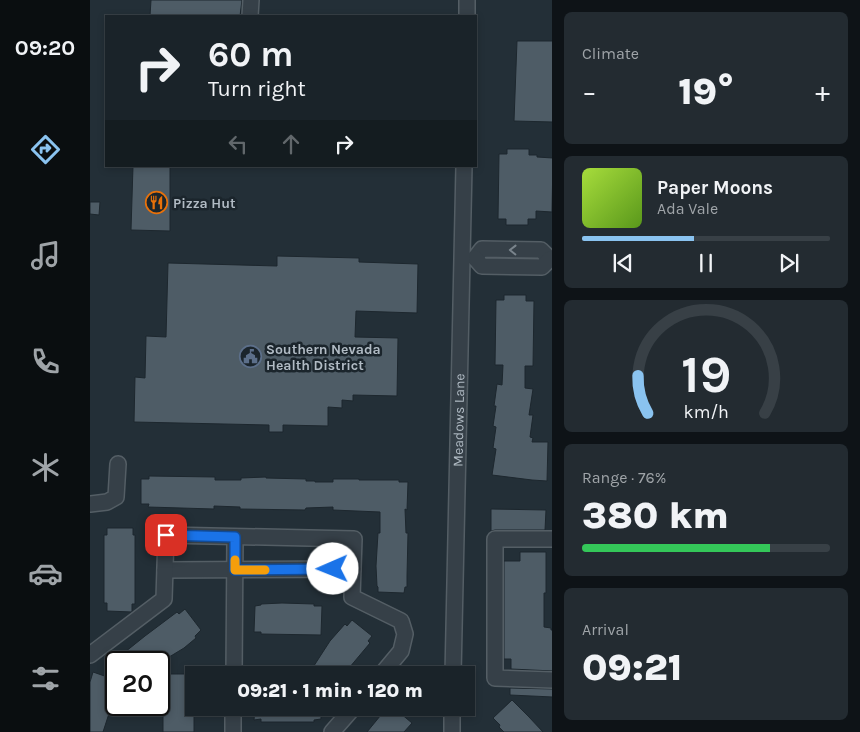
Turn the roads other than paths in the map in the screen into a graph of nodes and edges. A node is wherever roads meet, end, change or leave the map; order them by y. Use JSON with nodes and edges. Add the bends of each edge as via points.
{"nodes":[{"id":1,"x":251,"y":0,"type":"edge"},
{"id":2,"x":468,"y":0,"type":"edge"},
{"id":3,"x":250,"y":15,"type":"edge"},
{"id":4,"x":467,"y":15,"type":"edge"},
{"id":5,"x":464,"y":167,"type":"edge"},
{"id":6,"x":469,"y":257,"type":"junction"},
{"id":7,"x":551,"y":259,"type":"edge"},
{"id":8,"x":118,"y":464,"type":"dead end"},
{"id":9,"x":90,"y":504,"type":"edge"},
{"id":10,"x":235,"y":537,"type":"junction"},
{"id":11,"x":552,"y":539,"type":"edge"},
{"id":12,"x":353,"y":569,"type":"junction"},
{"id":13,"x":165,"y":570,"type":"junction"},
{"id":14,"x":235,"y":570,"type":"junction"},
{"id":15,"x":90,"y":656,"type":"edge"},
{"id":16,"x":234,"y":666,"type":"edge"},
{"id":17,"x":388,"y":666,"type":"edge"},
{"id":18,"x":453,"y":666,"type":"edge"},
{"id":19,"x":552,"y":680,"type":"edge"},
{"id":20,"x":233,"y":716,"type":"edge"},
{"id":21,"x":346,"y":716,"type":"edge"},
{"id":22,"x":452,"y":716,"type":"edge"},
{"id":23,"x":233,"y":732,"type":"edge"},
{"id":24,"x":332,"y":732,"type":"edge"},
{"id":25,"x":452,"y":732,"type":"edge"}],
"edges":[{"from":1,"to":3,"type":"street"},
{"from":2,"to":4,"type":"street"},
{"from":5,"to":6,"type":"street","name":"Meadows Lane"},
{"from":6,"to":7,"type":"street","via":[[482,249],[541,250]]},
{"from":6,"to":18,"type":"street","name":"Meadows Lane"},
{"from":8,"to":9,"type":"street","via":[[116,497],[108,502]]},
{"from":10,"to":12,"type":"street","via":[[354,539]]},
{"from":10,"to":13,"type":"street","via":[[166,535]]},
{"from":10,"to":14,"type":"street"},
{"from":11,"to":19,"type":"street","via":[[496,540],[495,678]]},
{"from":12,"to":14,"type":"street"},
{"from":12,"to":17,"type":"street","via":[[352,597],[401,621],[405,634],[401,651]]},
{"from":13,"to":14,"type":"street"},
{"from":13,"to":15,"type":"street","via":[[164,599]]},
{"from":14,"to":16,"type":"street"},
{"from":20,"to":23,"type":"street"},
{"from":21,"to":24,"type":"street"},
{"from":22,"to":25,"type":"street"}]}
